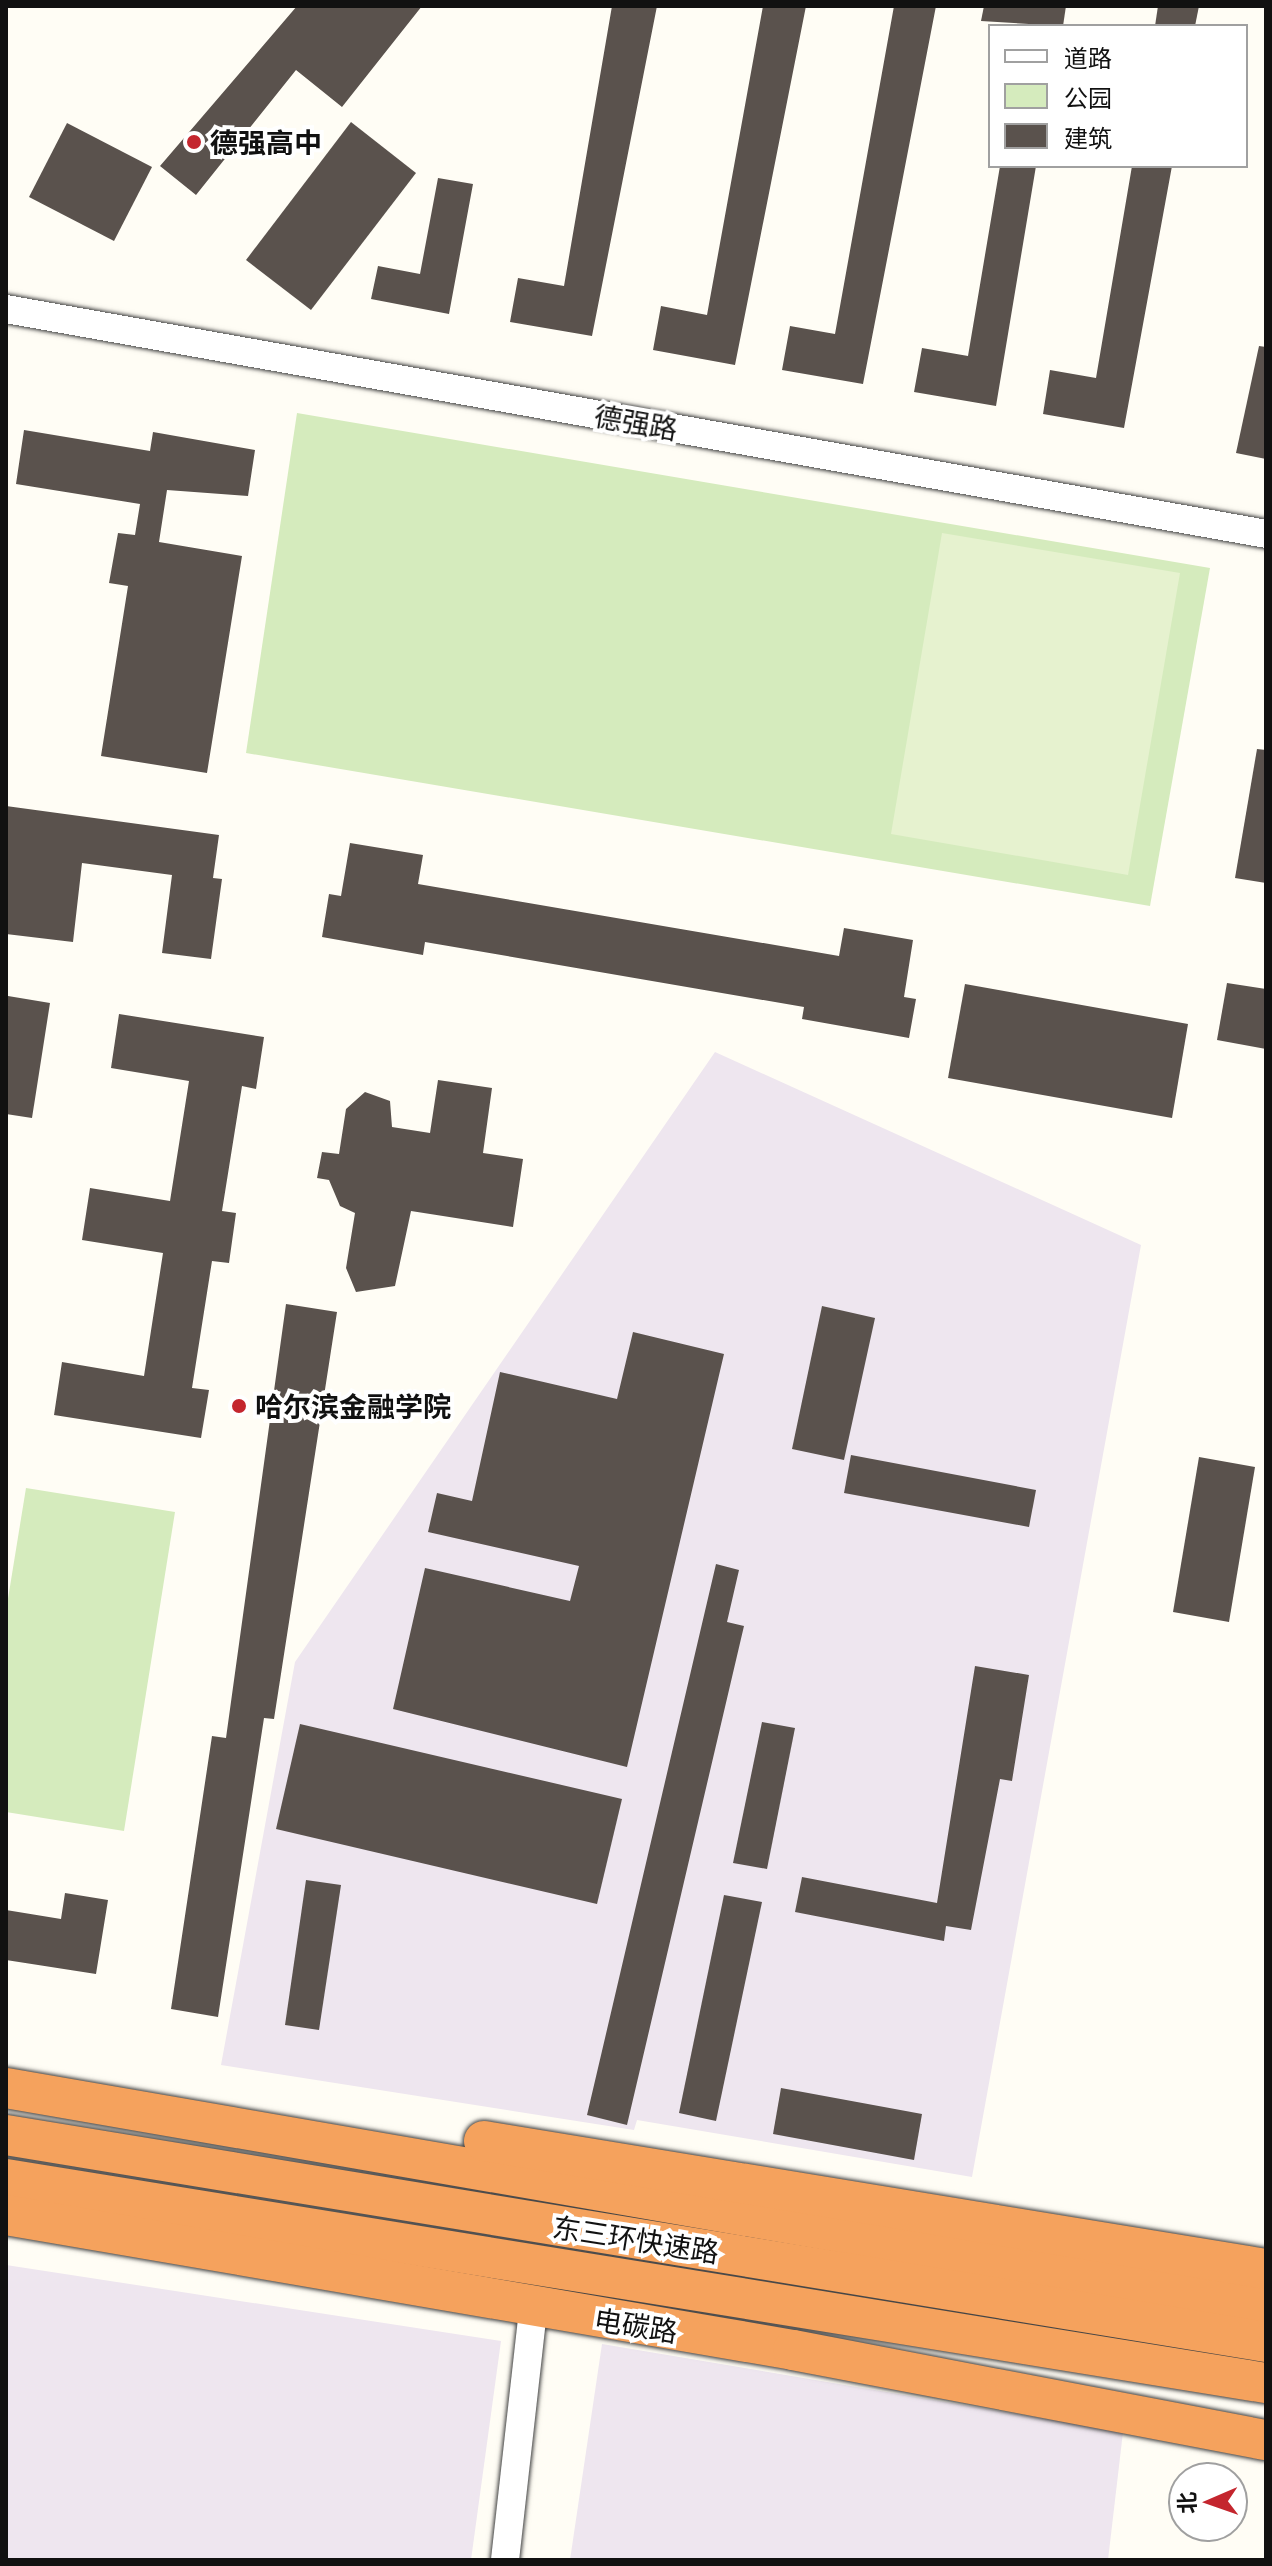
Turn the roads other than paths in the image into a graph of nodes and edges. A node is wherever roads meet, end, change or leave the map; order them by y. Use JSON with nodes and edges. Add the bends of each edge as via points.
{"nodes":[{"id":1,"x":6,"y":309,"type":"edge"},
{"id":2,"x":6,"y":328,"type":"edge"},
{"id":3,"x":1266,"y":534,"type":"edge"},
{"id":4,"x":1266,"y":549,"type":"edge"},
{"id":5,"x":6,"y":2065,"type":"edge"},
{"id":6,"x":6,"y":2088,"type":"edge"},
{"id":7,"x":6,"y":2135,"type":"edge"},
{"id":8,"x":6,"y":2179,"type":"edge"},
{"id":9,"x":6,"y":2212,"type":"edge"},
{"id":10,"x":1266,"y":2269,"type":"edge"},
{"id":11,"x":1266,"y":2306,"type":"edge"},
{"id":12,"x":533,"y":2309,"type":"junction"},
{"id":13,"x":1266,"y":2342,"type":"edge"},
{"id":14,"x":1266,"y":2383,"type":"edge"},
{"id":15,"x":1266,"y":2409,"type":"edge"},
{"id":16,"x":1266,"y":2440,"type":"edge"},
{"id":17,"x":505,"y":2560,"type":"edge"}],
"edges":[{"from":1,"to":3,"type":"street","name":"德强路"},
{"from":2,"to":4,"type":"street","name":"德强路"},
{"from":5,"to":10,"type":"highway"},
{"from":6,"to":11,"type":"highway"},
{"from":7,"to":13,"type":"highway","name":"东三环快速路"},
{"from":8,"to":14,"type":"highway","name":"东三环快速路"},
{"from":9,"to":12,"type":"highway","name":"电碳路"},
{"from":9,"to":15,"type":"highway","via":[[90,2216],[449,2272]]},
{"from":12,"to":16,"type":"highway","name":"电碳路","via":[[793,2350]]},
{"from":12,"to":17,"type":"street"}]}
